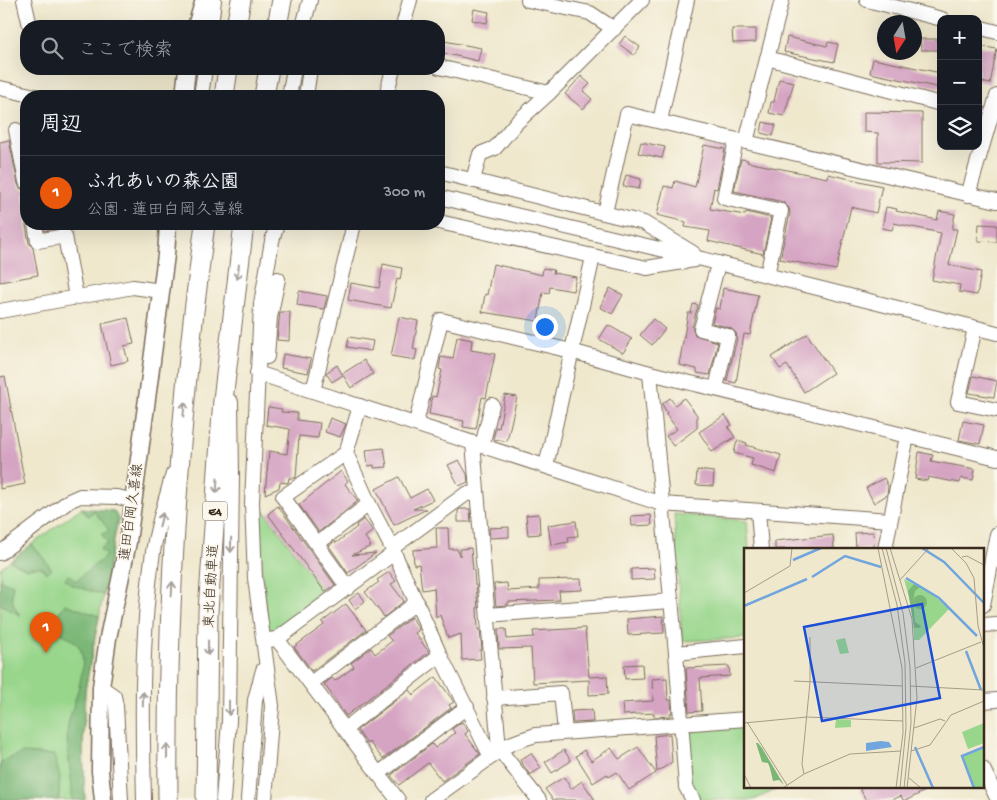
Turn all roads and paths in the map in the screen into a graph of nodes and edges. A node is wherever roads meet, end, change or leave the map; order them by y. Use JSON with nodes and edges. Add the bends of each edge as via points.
{"nodes":[{"id":1,"x":24,"y":0,"type":"edge"},
{"id":2,"x":204,"y":0,"type":"edge"},
{"id":3,"x":214,"y":0,"type":"edge"},
{"id":4,"x":241,"y":0,"type":"edge"},
{"id":5,"x":282,"y":0,"type":"edge"},
{"id":6,"x":312,"y":0,"type":"edge"},
{"id":7,"x":410,"y":0,"type":"edge"},
{"id":8,"x":528,"y":0,"type":"edge"},
{"id":9,"x":642,"y":0,"type":"edge"},
{"id":10,"x":687,"y":0,"type":"edge"},
{"id":11,"x":782,"y":0,"type":"edge"},
{"id":12,"x":867,"y":0,"type":"edge"},
{"id":13,"x":893,"y":3,"type":"edge"},
{"id":14,"x":937,"y":17,"type":"edge"},
{"id":15,"x":29,"y":20,"type":"edge"},
{"id":16,"x":198,"y":20,"type":"edge"},
{"id":17,"x":212,"y":20,"type":"edge"},
{"id":18,"x":237,"y":20,"type":"edge"},
{"id":19,"x":278,"y":20,"type":"edge"},
{"id":20,"x":305,"y":20,"type":"edge"},
{"id":21,"x":314,"y":20,"type":"edge"},
{"id":22,"x":405,"y":20,"type":"edge"},
{"id":23,"x":614,"y":28,"type":"junction"},
{"id":24,"x":982,"y":29,"type":"edge"},
{"id":25,"x":997,"y":32,"type":"edge"},
{"id":26,"x":767,"y":58,"type":"junction"},
{"id":27,"x":445,"y":69,"type":"edge"},
{"id":28,"x":186,"y":75,"type":"edge"},
{"id":29,"x":204,"y":75,"type":"edge"},
{"id":30,"x":227,"y":75,"type":"edge"},
{"id":31,"x":268,"y":75,"type":"edge"},
{"id":32,"x":293,"y":75,"type":"edge"},
{"id":33,"x":309,"y":75,"type":"edge"},
{"id":34,"x":391,"y":75,"type":"edge"},
{"id":35,"x":0,"y":88,"type":"edge"},
{"id":36,"x":185,"y":90,"type":"edge"},
{"id":37,"x":201,"y":90,"type":"edge"},
{"id":38,"x":225,"y":90,"type":"edge"},
{"id":39,"x":265,"y":90,"type":"edge"},
{"id":40,"x":290,"y":90,"type":"edge"},
{"id":41,"x":307,"y":90,"type":"edge"},
{"id":42,"x":388,"y":90,"type":"edge"},
{"id":43,"x":20,"y":93,"type":"edge"},
{"id":44,"x":549,"y":93,"type":"junction"},
{"id":45,"x":997,"y":96,"type":"edge"},
{"id":46,"x":937,"y":103,"type":"edge"},
{"id":47,"x":984,"y":116,"type":"edge"},
{"id":48,"x":660,"y":121,"type":"junction"},
{"id":49,"x":16,"y":130,"type":"dead end"},
{"id":50,"x":741,"y":141,"type":"junction"},
{"id":51,"x":20,"y":151,"type":"edge"},
{"id":52,"x":445,"y":173,"type":"edge"},
{"id":53,"x":473,"y":180,"type":"junction"},
{"id":54,"x":968,"y":195,"type":"junction"},
{"id":55,"x":445,"y":198,"type":"edge"},
{"id":56,"x":997,"y":202,"type":"edge"},
{"id":57,"x":605,"y":213,"type":"junction"},
{"id":58,"x":445,"y":223,"type":"edge"},
{"id":59,"x":36,"y":230,"type":"edge"},
{"id":60,"x":167,"y":230,"type":"edge"},
{"id":61,"x":203,"y":230,"type":"edge"},
{"id":62,"x":243,"y":230,"type":"edge"},
{"id":63,"x":275,"y":230,"type":"edge"},
{"id":64,"x":353,"y":230,"type":"edge"},
{"id":65,"x":593,"y":257,"type":"junction"},
{"id":66,"x":702,"y":259,"type":"junction"},
{"id":67,"x":718,"y":264,"type":"junction"},
{"id":68,"x":767,"y":275,"type":"junction"},
{"id":69,"x":278,"y":279,"type":"dead end"},
{"id":70,"x":161,"y":291,"type":"junction"},
{"id":71,"x":76,"y":297,"type":"junction"},
{"id":72,"x":0,"y":312,"type":"edge"},
{"id":73,"x":975,"y":328,"type":"junction"},
{"id":74,"x":997,"y":333,"type":"edge"},
{"id":75,"x":230,"y":339,"type":"junction"},
{"id":76,"x":571,"y":351,"type":"junction"},
{"id":77,"x":650,"y":373,"type":"junction"},
{"id":78,"x":262,"y":375,"type":"junction"},
{"id":79,"x":716,"y":388,"type":"junction"},
{"id":80,"x":313,"y":391,"type":"junction"},
{"id":81,"x":492,"y":405,"type":"dead end"},
{"id":82,"x":360,"y":406,"type":"junction"},
{"id":83,"x":997,"y":410,"type":"edge"},
{"id":84,"x":416,"y":423,"type":"junction"},
{"id":85,"x":906,"y":436,"type":"junction"},
{"id":86,"x":180,"y":443,"type":"junction"},
{"id":87,"x":477,"y":444,"type":"junction"},
{"id":88,"x":346,"y":453,"type":"junction"},
{"id":89,"x":997,"y":458,"type":"edge"},
{"id":90,"x":546,"y":466,"type":"junction"},
{"id":91,"x":476,"y":492,"type":"junction"},
{"id":92,"x":132,"y":500,"type":"junction"},
{"id":93,"x":369,"y":504,"type":"junction"},
{"id":94,"x":662,"y":504,"type":"junction"},
{"id":95,"x":758,"y":511,"type":"junction"},
{"id":96,"x":890,"y":520,"type":"junction"},
{"id":97,"x":997,"y":534,"type":"edge"},
{"id":98,"x":317,"y":544,"type":"junction"},
{"id":99,"x":761,"y":548,"type":"edge"},
{"id":100,"x":885,"y":548,"type":"edge"},
{"id":101,"x":393,"y":550,"type":"junction"},
{"id":102,"x":0,"y":553,"type":"edge"},
{"id":103,"x":348,"y":588,"type":"junction"},
{"id":104,"x":984,"y":599,"type":"edge"},
{"id":105,"x":670,"y":601,"type":"junction"},
{"id":106,"x":417,"y":602,"type":"junction"},
{"id":107,"x":488,"y":615,"type":"junction"},
{"id":108,"x":997,"y":624,"type":"edge"},
{"id":109,"x":984,"y":625,"type":"edge"},
{"id":110,"x":277,"y":639,"type":"junction"},
{"id":111,"x":262,"y":641,"type":"junction"},
{"id":112,"x":744,"y":646,"type":"edge"},
{"id":113,"x":676,"y":653,"type":"junction"},
{"id":114,"x":440,"y":655,"type":"junction"},
{"id":115,"x":265,"y":662,"type":"junction"},
{"id":116,"x":312,"y":683,"type":"junction"},
{"id":117,"x":101,"y":687,"type":"junction"},
{"id":118,"x":494,"y":698,"type":"junction"},
{"id":119,"x":997,"y":700,"type":"edge"},
{"id":120,"x":984,"y":701,"type":"edge"},
{"id":121,"x":466,"y":707,"type":"junction"},
{"id":122,"x":744,"y":719,"type":"edge"},
{"id":123,"x":681,"y":724,"type":"junction"},
{"id":124,"x":345,"y":729,"type":"junction"},
{"id":125,"x":565,"y":732,"type":"junction"},
{"id":126,"x":495,"y":753,"type":"junction"},
{"id":127,"x":984,"y":771,"type":"edge"},
{"id":128,"x":378,"y":774,"type":"junction"},
{"id":129,"x":997,"y":798,"type":"edge"},
{"id":130,"x":103,"y":800,"type":"edge"},
{"id":131,"x":121,"y":800,"type":"edge"},
{"id":132,"x":144,"y":800,"type":"edge"},
{"id":133,"x":168,"y":800,"type":"edge"},
{"id":134,"x":206,"y":800,"type":"edge"},
{"id":135,"x":223,"y":800,"type":"edge"},
{"id":136,"x":248,"y":800,"type":"edge"},
{"id":137,"x":265,"y":800,"type":"edge"},
{"id":138,"x":398,"y":800,"type":"edge"},
{"id":139,"x":431,"y":800,"type":"edge"},
{"id":140,"x":539,"y":800,"type":"edge"},
{"id":141,"x":693,"y":800,"type":"edge"}],
"edges":[{"from":1,"to":15,"type":"street"},
{"from":2,"to":16,"type":"main road"},
{"from":3,"to":17,"type":"street"},
{"from":4,"to":18,"type":"highway"},
{"from":5,"to":19,"type":"highway"},
{"from":6,"to":20,"type":"street"},
{"from":6,"to":21,"type":"street"},
{"from":7,"to":22,"type":"street"},
{"from":8,"to":23,"type":"street","via":[[590,13]]},
{"from":9,"to":23,"type":"street"},
{"from":10,"to":48,"type":"street"},
{"from":11,"to":26,"type":"street"},
{"from":12,"to":13,"type":"street"},
{"from":13,"to":14,"type":"street"},
{"from":23,"to":44,"type":"street"},
{"from":24,"to":25,"type":"street"},
{"from":26,"to":46,"type":"street"},
{"from":26,"to":50,"type":"street"},
{"from":27,"to":44,"type":"street"},
{"from":28,"to":36,"type":"main road"},
{"from":29,"to":37,"type":"street"},
{"from":30,"to":38,"type":"highway"},
{"from":31,"to":39,"type":"highway"},
{"from":32,"to":40,"type":"street"},
{"from":33,"to":41,"type":"street"},
{"from":34,"to":42,"type":"street"},
{"from":35,"to":43,"type":"street"},
{"from":44,"to":53,"type":"street","via":[[495,148],[480,154]]},
{"from":45,"to":47,"type":"street"},
{"from":47,"to":54,"type":"street"},
{"from":48,"to":50,"type":"street"},
{"from":48,"to":57,"type":"street","via":[[627,114]]},
{"from":49,"to":51,"type":"street"},
{"from":50,"to":54,"type":"street"},
{"from":50,"to":68,"type":"street","via":[[724,198],[781,211]]},
{"from":52,"to":53,"type":"street"},
{"from":53,"to":57,"type":"street"},
{"from":54,"to":56,"type":"street"},
{"from":55,"to":66,"type":"street"},
{"from":57,"to":66,"type":"street","via":[[644,224]]},
{"from":58,"to":65,"type":"street"},
{"from":59,"to":71,"type":"street","via":[[38,241],[65,236]]},
{"from":60,"to":70,"type":"main road","name":"蓮田白岡久喜線"},
{"from":86,"to":61,"type":"highway","one_way":true},
{"from":62,"to":75,"type":"highway","name":"東北自動車道","number":"E4","one_way":true},
{"from":63,"to":78,"type":"street","via":[[261,304]]},
{"from":64,"to":80,"type":"street"},
{"from":65,"to":66,"type":"street","via":[[647,268]]},
{"from":65,"to":76,"type":"street"},
{"from":66,"to":67,"type":"street"},
{"from":67,"to":68,"type":"street"},
{"from":67,"to":79,"type":"street","via":[[701,329],[728,336]]},
{"from":68,"to":73,"type":"street"},
{"from":69,"to":78,"type":"street"},
{"from":70,"to":71,"type":"street","via":[[133,287]]},
{"from":70,"to":92,"type":"main road","name":"蓮田白岡久喜線"},
{"from":71,"to":72,"type":"street"},
{"from":73,"to":74,"type":"street"},
{"from":73,"to":83,"type":"street","via":[[958,402]]},
{"from":75,"to":134,"type":"highway","name":"東北自動車道","number":"E4","one_way":true,"via":[[208,611]]},
{"from":75,"to":135,"type":"street","one_way":true,"via":[[229,721]]},
{"from":76,"to":77,"type":"street"},
{"from":76,"to":84,"type":"street","via":[[441,320]]},
{"from":76,"to":90,"type":"street"},
{"from":77,"to":79,"type":"street"},
{"from":77,"to":94,"type":"street"},
{"from":78,"to":80,"type":"street"},
{"from":78,"to":111,"type":"street","via":[[252,503]]},
{"from":79,"to":85,"type":"street"},
{"from":80,"to":82,"type":"street"},
{"from":81,"to":87,"type":"street"},
{"from":82,"to":84,"type":"street"},
{"from":82,"to":88,"type":"street"},
{"from":84,"to":87,"type":"street"},
{"from":85,"to":89,"type":"street"},
{"from":85,"to":96,"type":"street"},
{"from":132,"to":86,"type":"street","one_way":true,"via":[[144,661],[153,550]]},
{"from":133,"to":86,"type":"highway","one_way":true,"via":[[170,639]]},
{"from":87,"to":90,"type":"street"},
{"from":87,"to":91,"type":"street"},
{"from":88,"to":93,"type":"street"},
{"from":88,"to":98,"type":"street","via":[[283,497]]},
{"from":90,"to":94,"type":"street"},
{"from":91,"to":101,"type":"street","via":[[466,494]]},
{"from":91,"to":107,"type":"street"},
{"from":92,"to":102,"type":"street","via":[[80,496]]},
{"from":92,"to":117,"type":"main road","name":"蓮田白岡久喜線","via":[[128,542]]},
{"from":93,"to":98,"type":"street"},
{"from":93,"to":101,"type":"street"},
{"from":94,"to":95,"type":"street"},
{"from":94,"to":105,"type":"street"},
{"from":95,"to":96,"type":"street"},
{"from":95,"to":99,"type":"street"},
{"from":96,"to":100,"type":"street"},
{"from":97,"to":104,"type":"street"},
{"from":98,"to":103,"type":"street"},
{"from":101,"to":103,"type":"street"},
{"from":101,"to":106,"type":"street"},
{"from":103,"to":110,"type":"street"},
{"from":105,"to":107,"type":"street"},
{"from":105,"to":113,"type":"street"},
{"from":106,"to":114,"type":"street"},
{"from":106,"to":116,"type":"street"},
{"from":107,"to":118,"type":"street"},
{"from":108,"to":109,"type":"street"},
{"from":110,"to":111,"type":"street"},
{"from":110,"to":116,"type":"street"},
{"from":111,"to":115,"type":"street"},
{"from":112,"to":113,"type":"street"},
{"from":113,"to":123,"type":"street"},
{"from":114,"to":121,"type":"street"},
{"from":114,"to":124,"type":"street"},
{"from":115,"to":136,"type":"street","via":[[255,700]]},
{"from":115,"to":137,"type":"street","via":[[272,706]]},
{"from":116,"to":124,"type":"street"},
{"from":117,"to":130,"type":"main road","name":"蓮田白岡久喜線"},
{"from":117,"to":131,"type":"street","via":[[114,696],[116,706]]},
{"from":118,"to":125,"type":"street","via":[[561,692]]},
{"from":118,"to":126,"type":"street"},
{"from":119,"to":120,"type":"street"},
{"from":121,"to":126,"type":"street"},
{"from":121,"to":128,"type":"street"},
{"from":122,"to":123,"type":"street"},
{"from":123,"to":125,"type":"street"},
{"from":123,"to":141,"type":"street","via":[[686,787]]},
{"from":124,"to":128,"type":"street"},
{"from":125,"to":126,"type":"street","via":[[518,740]]},
{"from":126,"to":139,"type":"street"},
{"from":126,"to":140,"type":"street"},
{"from":127,"to":129,"type":"street"},
{"from":128,"to":138,"type":"street"}]}
